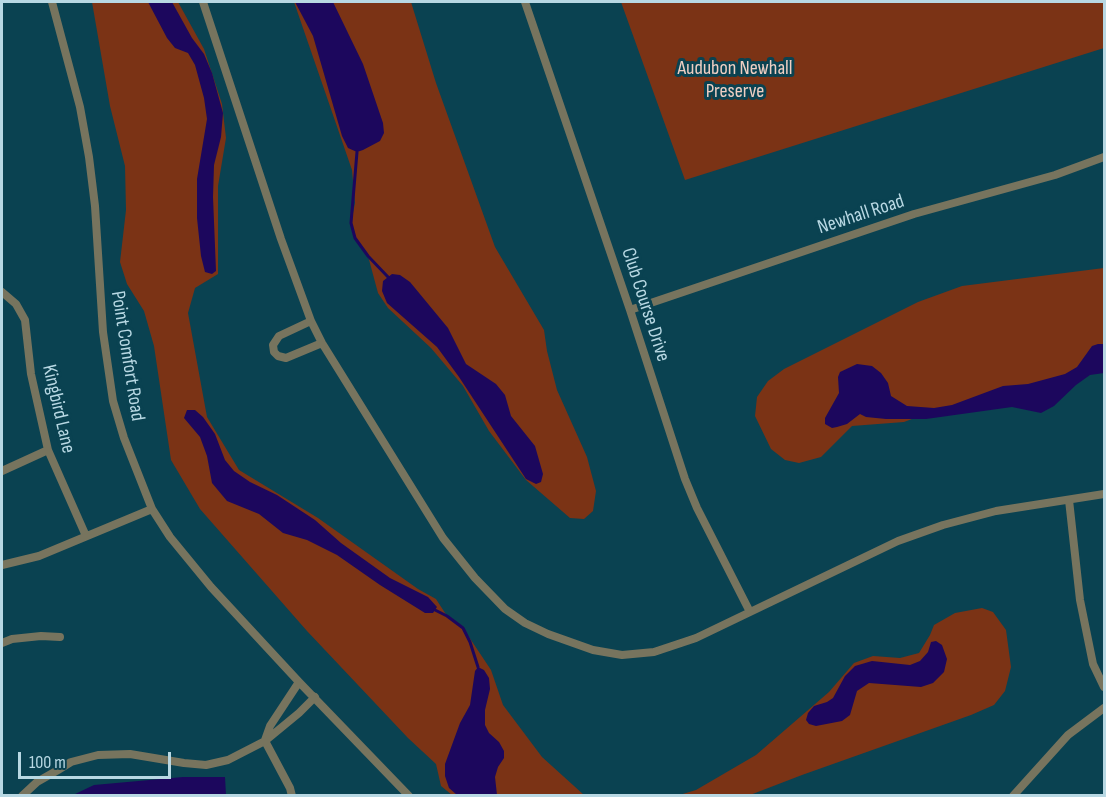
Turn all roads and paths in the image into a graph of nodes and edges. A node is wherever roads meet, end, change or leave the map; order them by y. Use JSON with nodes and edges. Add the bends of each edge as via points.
{"nodes":[{"id":1,"x":52,"y":2,"type":"edge"},
{"id":2,"x":203,"y":2,"type":"edge"},
{"id":3,"x":525,"y":2,"type":"edge"},
{"id":4,"x":1104,"y":157,"type":"edge"},
{"id":5,"x":2,"y":292,"type":"edge"},
{"id":6,"x":630,"y":310,"type":"junction"},
{"id":7,"x":311,"y":321,"type":"junction"},
{"id":8,"x":322,"y":343,"type":"junction"},
{"id":9,"x":48,"y":450,"type":"junction"},
{"id":10,"x":2,"y":471,"type":"edge"},
{"id":11,"x":1104,"y":494,"type":"edge"},
{"id":12,"x":1069,"y":500,"type":"junction"},
{"id":13,"x":152,"y":509,"type":"junction"},
{"id":14,"x":86,"y":536,"type":"junction"},
{"id":15,"x":2,"y":565,"type":"edge"},
{"id":16,"x":750,"y":612,"type":"junction"},
{"id":17,"x":60,"y":637,"type":"dead end"},
{"id":18,"x":2,"y":643,"type":"edge"},
{"id":19,"x":299,"y":682,"type":"junction"},
{"id":20,"x":1104,"y":687,"type":"edge"},
{"id":21,"x":315,"y":697,"type":"junction"},
{"id":22,"x":1104,"y":708,"type":"edge"},
{"id":23,"x":265,"y":741,"type":"junction"},
{"id":24,"x":22,"y":795,"type":"edge"},
{"id":25,"x":292,"y":795,"type":"edge"},
{"id":26,"x":409,"y":795,"type":"edge"},
{"id":27,"x":1013,"y":795,"type":"edge"}],
"edges":[{"from":1,"to":13,"type":"street","name":"Point Comfort Road","via":[[89,157],[113,401]]},
{"from":2,"to":7,"type":"street"},
{"from":3,"to":6,"type":"street","name":"Club Course Drive"},
{"from":4,"to":6,"type":"street","name":"Newhall Road","via":[[1055,175],[914,214]]},
{"from":5,"to":9,"type":"street","name":"Kingbird Lane","via":[[16,304],[25,320],[31,375]]},
{"from":6,"to":16,"type":"street","name":"Club Course Drive","via":[[685,479]]},
{"from":7,"to":8,"type":"street"},
{"from":7,"to":8,"type":"street","via":[[275,340],[274,352],[286,358]]},
{"from":8,"to":16,"type":"street","via":[[443,538],[475,578],[525,623],[593,650],[622,655],[654,652],[696,638]]},
{"from":9,"to":10,"type":"street"},
{"from":9,"to":14,"type":"street","name":"Kingbird Lane"},
{"from":11,"to":12,"type":"street"},
{"from":12,"to":16,"type":"street","via":[[996,511],[898,541]]},
{"from":12,"to":20,"type":"street","via":[[1080,600],[1094,664]]},
{"from":13,"to":14,"type":"street"},
{"from":13,"to":19,"type":"street","name":"Point Comfort Road","via":[[211,587]]},
{"from":14,"to":15,"type":"street","via":[[39,556]]},
{"from":17,"to":18,"type":"street"},
{"from":19,"to":21,"type":"street","name":"Point Comfort Road"},
{"from":19,"to":23,"type":"street","via":[[270,726]]},
{"from":21,"to":23,"type":"street"},
{"from":21,"to":26,"type":"street","name":"Point Comfort Road"},
{"from":22,"to":27,"type":"street","via":[[1068,735]]},
{"from":23,"to":24,"type":"street","via":[[215,764],[130,754],[98,755],[71,762]]},
{"from":23,"to":25,"type":"street"}]}
